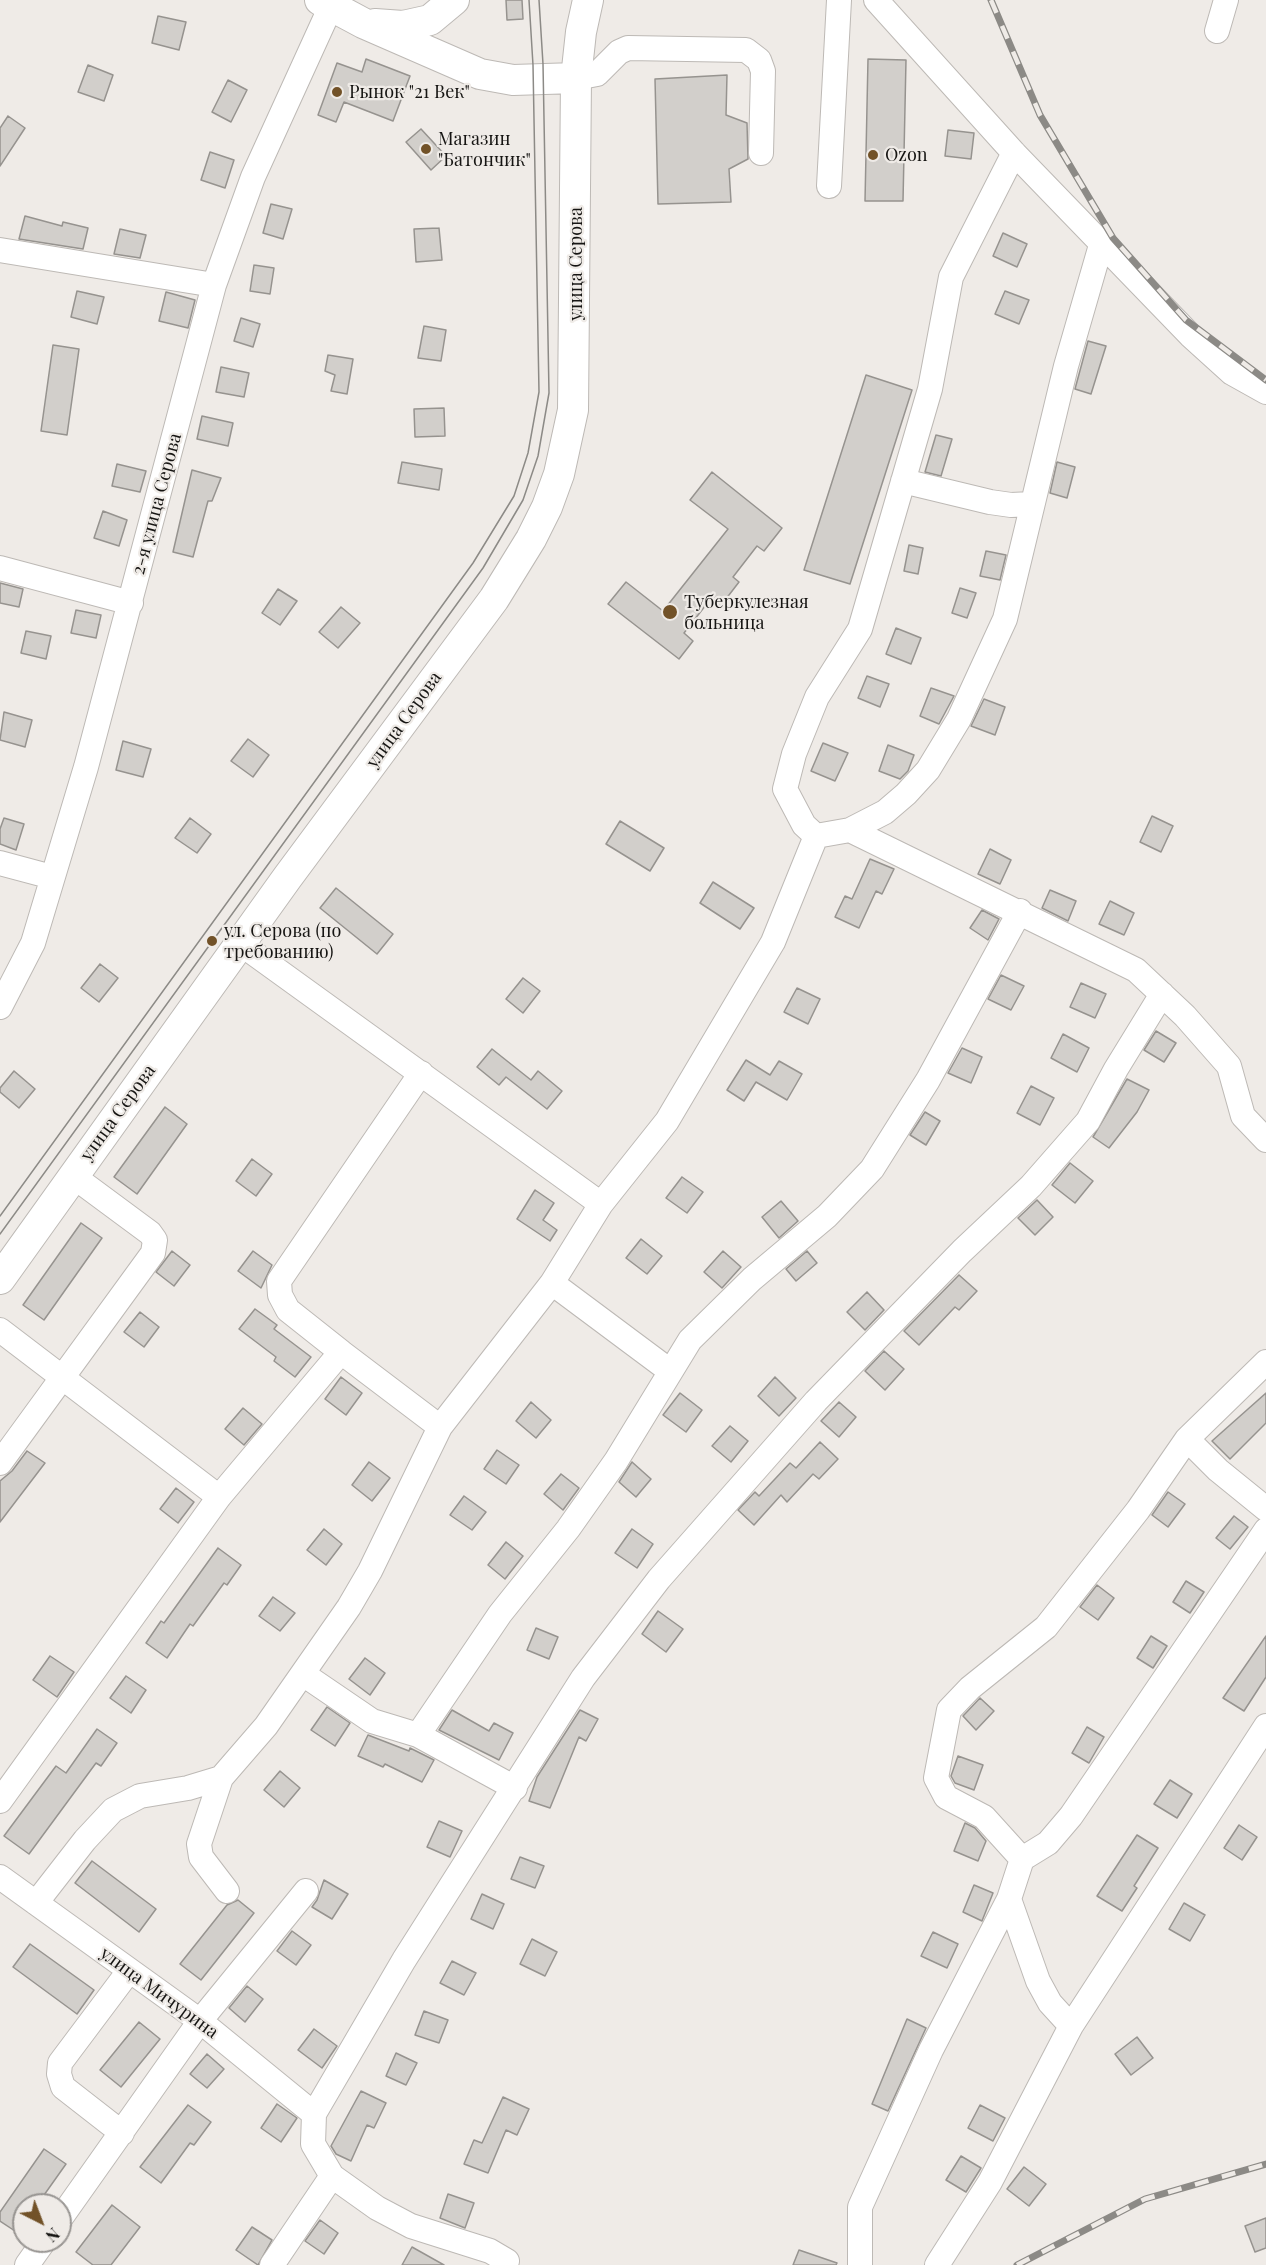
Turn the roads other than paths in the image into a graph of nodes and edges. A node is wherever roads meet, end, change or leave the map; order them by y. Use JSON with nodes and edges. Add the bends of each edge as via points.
{"nodes":[{"id":1,"x":454,"y":0,"type":"edge"},
{"id":2,"x":588,"y":0,"type":"edge"},
{"id":3,"x":839,"y":0,"type":"edge"},
{"id":4,"x":876,"y":0,"type":"edge"},
{"id":5,"x":1226,"y":0,"type":"edge"},
{"id":6,"x":346,"y":10,"type":"edge"},
{"id":7,"x":1217,"y":31,"type":"dead end"},
{"id":8,"x":576,"y":78,"type":"junction"},
{"id":9,"x":761,"y":153,"type":"dead end"},
{"id":10,"x":1014,"y":153,"type":"junction"},
{"id":11,"x":829,"y":186,"type":"dead end"},
{"id":12,"x":1101,"y":245,"type":"junction"},
{"id":13,"x":0,"y":250,"type":"edge"},
{"id":14,"x":214,"y":285,"type":"junction"},
{"id":15,"x":1266,"y":392,"type":"edge"},
{"id":16,"x":903,"y":481,"type":"junction"},
{"id":17,"x":1032,"y":504,"type":"junction"},
{"id":18,"x":0,"y":568,"type":"edge"},
{"id":19,"x":131,"y":603,"type":"junction"},
{"id":20,"x":850,"y":830,"type":"junction"},
{"id":21,"x":816,"y":836,"type":"junction"},
{"id":22,"x":0,"y":863,"type":"edge"},
{"id":23,"x":52,"y":877,"type":"junction"},
{"id":24,"x":1020,"y":911,"type":"junction"},
{"id":25,"x":241,"y":944,"type":"junction"},
{"id":26,"x":1162,"y":994,"type":"junction"},
{"id":27,"x":0,"y":1007,"type":"edge"},
{"id":28,"x":421,"y":1073,"type":"junction"},
{"id":29,"x":1266,"y":1140,"type":"edge"},
{"id":30,"x":73,"y":1176,"type":"junction"},
{"id":31,"x":601,"y":1204,"type":"junction"},
{"id":32,"x":0,"y":1279,"type":"edge"},
{"id":33,"x":552,"y":1283,"type":"junction"},
{"id":34,"x":0,"y":1330,"type":"edge"},
{"id":35,"x":341,"y":1352,"type":"junction"},
{"id":36,"x":1266,"y":1362,"type":"edge"},
{"id":37,"x":670,"y":1371,"type":"junction"},
{"id":38,"x":62,"y":1377,"type":"junction"},
{"id":39,"x":440,"y":1427,"type":"junction"},
{"id":40,"x":1187,"y":1439,"type":"junction"},
{"id":41,"x":0,"y":1463,"type":"edge"},
{"id":42,"x":219,"y":1497,"type":"junction"},
{"id":43,"x":1266,"y":1509,"type":"edge"},
{"id":44,"x":1266,"y":1530,"type":"edge"},
{"id":45,"x":303,"y":1674,"type":"junction"},
{"id":46,"x":1266,"y":1726,"type":"edge"},
{"id":47,"x":418,"y":1735,"type":"junction"},
{"id":48,"x":221,"y":1778,"type":"junction"},
{"id":49,"x":514,"y":1788,"type":"junction"},
{"id":50,"x":0,"y":1801,"type":"edge"},
{"id":51,"x":1022,"y":1859,"type":"junction"},
{"id":52,"x":0,"y":1876,"type":"edge"},
{"id":53,"x":227,"y":1891,"type":"dead end"},
{"id":54,"x":306,"y":1891,"type":"dead end"},
{"id":55,"x":1009,"y":1899,"type":"junction"},
{"id":56,"x":36,"y":1903,"type":"junction"},
{"id":57,"x":129,"y":1971,"type":"junction"},
{"id":58,"x":200,"y":2021,"type":"junction"},
{"id":59,"x":1071,"y":2025,"type":"junction"},
{"id":60,"x":314,"y":2114,"type":"junction"},
{"id":61,"x":122,"y":2133,"type":"junction"},
{"id":62,"x":332,"y":2176,"type":"junction"},
{"id":63,"x":72,"y":2202,"type":"edge"},
{"id":64,"x":272,"y":2265,"type":"edge"},
{"id":65,"x":505,"y":2265,"type":"edge"},
{"id":66,"x":860,"y":2265,"type":"edge"},
{"id":67,"x":937,"y":2265,"type":"edge"}],
"edges":[{"from":1,"to":6,"type":"main road","via":[[430,20],[414,24]]},
{"from":2,"to":8,"type":"main road","name":"улица Серова"},
{"from":3,"to":11,"type":"street"},
{"from":4,"to":10,"type":"street"},
{"from":5,"to":7,"type":"street"},
{"from":6,"to":8,"type":"main road","via":[[480,74],[513,80]]},
{"from":6,"to":14,"type":"street","name":"2-я улица Серова","via":[[254,177]]},
{"from":8,"to":9,"type":"street","via":[[597,75],[628,48],[746,50],[759,60],[763,71]]},
{"from":8,"to":25,"type":"main road","name":"улица Серова","via":[[573,410],[551,496],[531,539],[494,599]]},
{"from":10,"to":12,"type":"street"},
{"from":10,"to":16,"type":"street","via":[[951,277],[930,388]]},
{"from":12,"to":15,"type":"street","via":[[1232,373]]},
{"from":12,"to":17,"type":"street"},
{"from":13,"to":14,"type":"street"},
{"from":14,"to":19,"type":"street","name":"2-я улица Серова"},
{"from":16,"to":17,"type":"street","via":[[1011,506]]},
{"from":16,"to":21,"type":"street","via":[[860,628],[818,697],[799,737],[790,768],[785,789],[804,825]]},
{"from":17,"to":20,"type":"street","via":[[1005,619],[959,719],[928,770],[906,794],[885,812]]},
{"from":18,"to":19,"type":"street"},
{"from":19,"to":23,"type":"street","name":"2-я улица Серова"},
{"from":20,"to":21,"type":"street"},
{"from":20,"to":24,"type":"street"},
{"from":21,"to":31,"type":"street","via":[[773,942],[668,1121]]},
{"from":22,"to":23,"type":"street"},
{"from":23,"to":27,"type":"street","name":"2-я улица Серова","via":[[33,943]]},
{"from":24,"to":26,"type":"street","via":[[1136,970]]},
{"from":24,"to":37,"type":"street","via":[[928,1080],[872,1169],[827,1216],[752,1279],[690,1340]]},
{"from":25,"to":28,"type":"street"},
{"from":25,"to":30,"type":"main road","name":"улица Серова"},
{"from":26,"to":29,"type":"street","via":[[1229,1066],[1243,1116]]},
{"from":26,"to":49,"type":"street","via":[[1089,1121],[1031,1186],[816,1401],[659,1579],[583,1678]]},
{"from":28,"to":31,"type":"street"},
{"from":28,"to":35,"type":"street","via":[[279,1281],[280,1295],[288,1310]]},
{"from":30,"to":32,"type":"main road","name":"улица Серова"},
{"from":30,"to":38,"type":"street","via":[[155,1240],[153,1254]]},
{"from":31,"to":33,"type":"street"},
{"from":33,"to":37,"type":"street"},
{"from":33,"to":39,"type":"street"},
{"from":34,"to":38,"type":"street"},
{"from":35,"to":39,"type":"street"},
{"from":35,"to":42,"type":"street"},
{"from":36,"to":40,"type":"street"},
{"from":37,"to":47,"type":"street","via":[[616,1461],[500,1614]]},
{"from":38,"to":41,"type":"street"},
{"from":38,"to":42,"type":"street"},
{"from":39,"to":45,"type":"street","via":[[370,1571]]},
{"from":40,"to":43,"type":"street"},
{"from":40,"to":51,"type":"street","via":[[1138,1510],[1046,1628],[970,1688],[949,1710],[936,1778],[946,1797],[984,1818]]},
{"from":42,"to":50,"type":"street"},
{"from":44,"to":51,"type":"street","via":[[1071,1816],[1048,1843]]},
{"from":45,"to":47,"type":"street","via":[[372,1721]]},
{"from":45,"to":48,"type":"street","via":[[266,1726]]},
{"from":46,"to":59,"type":"street"},
{"from":47,"to":49,"type":"street"},
{"from":48,"to":53,"type":"street","via":[[199,1844],[201,1857]]},
{"from":48,"to":56,"type":"street","via":[[140,1796],[113,1810]]},
{"from":49,"to":60,"type":"street","via":[[404,1960]]},
{"from":51,"to":55,"type":"street"},
{"from":52,"to":56,"type":"street","name":"улица Мичурина"},
{"from":54,"to":58,"type":"street"},
{"from":55,"to":59,"type":"street","via":[[1038,1981],[1050,2003]]},
{"from":55,"to":66,"type":"street","via":[[931,2050],[860,2207]]},
{"from":56,"to":57,"type":"street","name":"улица Мичурина"},
{"from":57,"to":58,"type":"street","name":"улица Мичурина"},
{"from":57,"to":61,"type":"street","via":[[60,2063],[59,2074],[63,2087]]},
{"from":58,"to":60,"type":"street","name":"улица Мичурина"},
{"from":58,"to":61,"type":"street"},
{"from":59,"to":67,"type":"street","via":[[990,2182]]},
{"from":60,"to":62,"type":"street","via":[[313,2145]]},
{"from":61,"to":63,"type":"street"},
{"from":62,"to":64,"type":"street"},
{"from":62,"to":65,"type":"street","via":[[411,2226],[490,2251],[507,2261]]}]}
